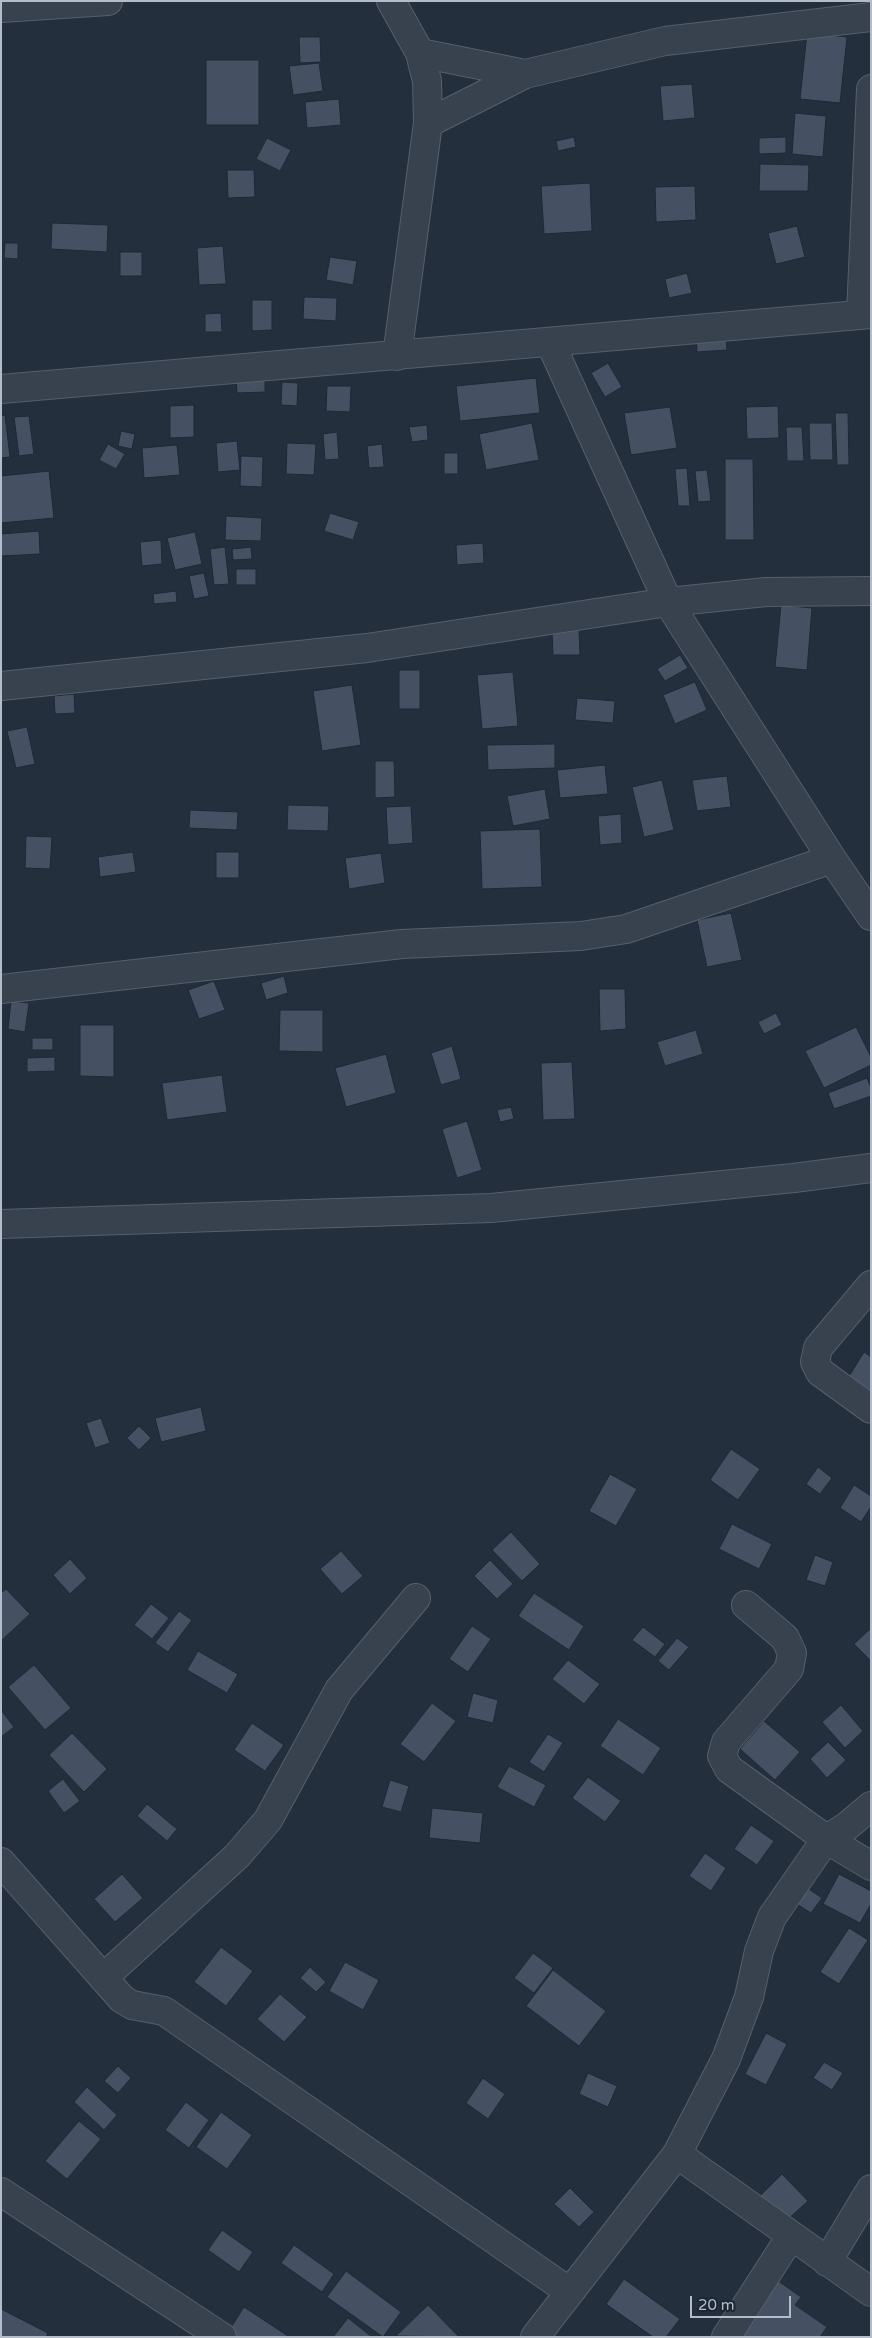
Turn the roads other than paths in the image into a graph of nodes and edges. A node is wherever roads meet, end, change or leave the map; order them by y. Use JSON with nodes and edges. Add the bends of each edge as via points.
{"nodes":[{"id":1,"x":108,"y":1,"type":"edge"},
{"id":2,"x":391,"y":1,"type":"edge"},
{"id":3,"x":1,"y":8,"type":"edge"},
{"id":4,"x":871,"y":17,"type":"edge"},
{"id":5,"x":420,"y":53,"type":"junction"},
{"id":6,"x":525,"y":74,"type":"junction"},
{"id":7,"x":871,"y":89,"type":"edge"},
{"id":8,"x":428,"y":123,"type":"junction"},
{"id":9,"x":866,"y":314,"type":"edge"},
{"id":10,"x":550,"y":342,"type":"junction"},
{"id":11,"x":397,"y":356,"type":"junction"},
{"id":12,"x":1,"y":389,"type":"edge"},
{"id":13,"x":871,"y":591,"type":"edge"},
{"id":14,"x":668,"y":602,"type":"junction"},
{"id":15,"x":1,"y":686,"type":"edge"},
{"id":16,"x":832,"y":859,"type":"junction"},
{"id":17,"x":871,"y":916,"type":"edge"},
{"id":18,"x":1,"y":989,"type":"edge"},
{"id":19,"x":871,"y":1168,"type":"edge"},
{"id":20,"x":1,"y":1224,"type":"edge"},
{"id":21,"x":871,"y":1285,"type":"edge"},
{"id":22,"x":871,"y":1409,"type":"edge"},
{"id":23,"x":416,"y":1598,"type":"dead end"},
{"id":24,"x":746,"y":1605,"type":"dead end"},
{"id":25,"x":871,"y":1806,"type":"edge"},
{"id":26,"x":826,"y":1839,"type":"junction"},
{"id":27,"x":1,"y":1862,"type":"edge"},
{"id":28,"x":871,"y":1866,"type":"edge"},
{"id":29,"x":103,"y":1978,"type":"junction"},
{"id":30,"x":677,"y":2154,"type":"junction"},
{"id":31,"x":871,"y":2189,"type":"edge"},
{"id":32,"x":1,"y":2192,"type":"edge"},
{"id":33,"x":791,"y":2236,"type":"junction"},
{"id":34,"x":827,"y":2262,"type":"junction"},
{"id":35,"x":570,"y":2292,"type":"junction"},
{"id":36,"x":871,"y":2292,"type":"edge"},
{"id":37,"x":222,"y":2337,"type":"edge"},
{"id":38,"x":535,"y":2337,"type":"edge"},
{"id":39,"x":726,"y":2337,"type":"edge"}],
"edges":[{"from":1,"to":3,"type":"street"},
{"from":2,"to":5,"type":"street"},
{"from":4,"to":6,"type":"street","via":[[665,41]]},
{"from":5,"to":6,"type":"street"},
{"from":5,"to":8,"type":"street","via":[[427,81]]},
{"from":6,"to":8,"type":"street"},
{"from":7,"to":9,"type":"street"},
{"from":8,"to":11,"type":"street"},
{"from":9,"to":10,"type":"street"},
{"from":10,"to":11,"type":"street"},
{"from":10,"to":14,"type":"street"},
{"from":11,"to":12,"type":"street"},
{"from":13,"to":14,"type":"street","via":[[766,592]]},
{"from":14,"to":15,"type":"street","via":[[367,648]]},
{"from":14,"to":16,"type":"street"},
{"from":16,"to":17,"type":"street"},
{"from":16,"to":18,"type":"street","via":[[626,928],[581,936],[393,945]]},
{"from":19,"to":20,"type":"street","via":[[492,1208]]},
{"from":21,"to":22,"type":"street","via":[[818,1348],[815,1362],[820,1372]]},
{"from":23,"to":29,"type":"street","via":[[339,1690],[268,1820],[237,1856]]},
{"from":24,"to":26,"type":"street","via":[[785,1638],[792,1653],[789,1669],[726,1742],[722,1756],[729,1769]]},
{"from":25,"to":26,"type":"street"},
{"from":26,"to":28,"type":"street"},
{"from":26,"to":30,"type":"street","via":[[772,1917],[759,1951],[749,1997],[726,2059]]},
{"from":27,"to":29,"type":"street"},
{"from":29,"to":35,"type":"street","via":[[122,1999],[132,2005],[164,2011]]},
{"from":30,"to":33,"type":"street"},
{"from":30,"to":35,"type":"street"},
{"from":31,"to":34,"type":"street"},
{"from":32,"to":37,"type":"street"},
{"from":33,"to":34,"type":"street"},
{"from":33,"to":39,"type":"street"},
{"from":34,"to":36,"type":"street"},
{"from":35,"to":38,"type":"street"}]}
